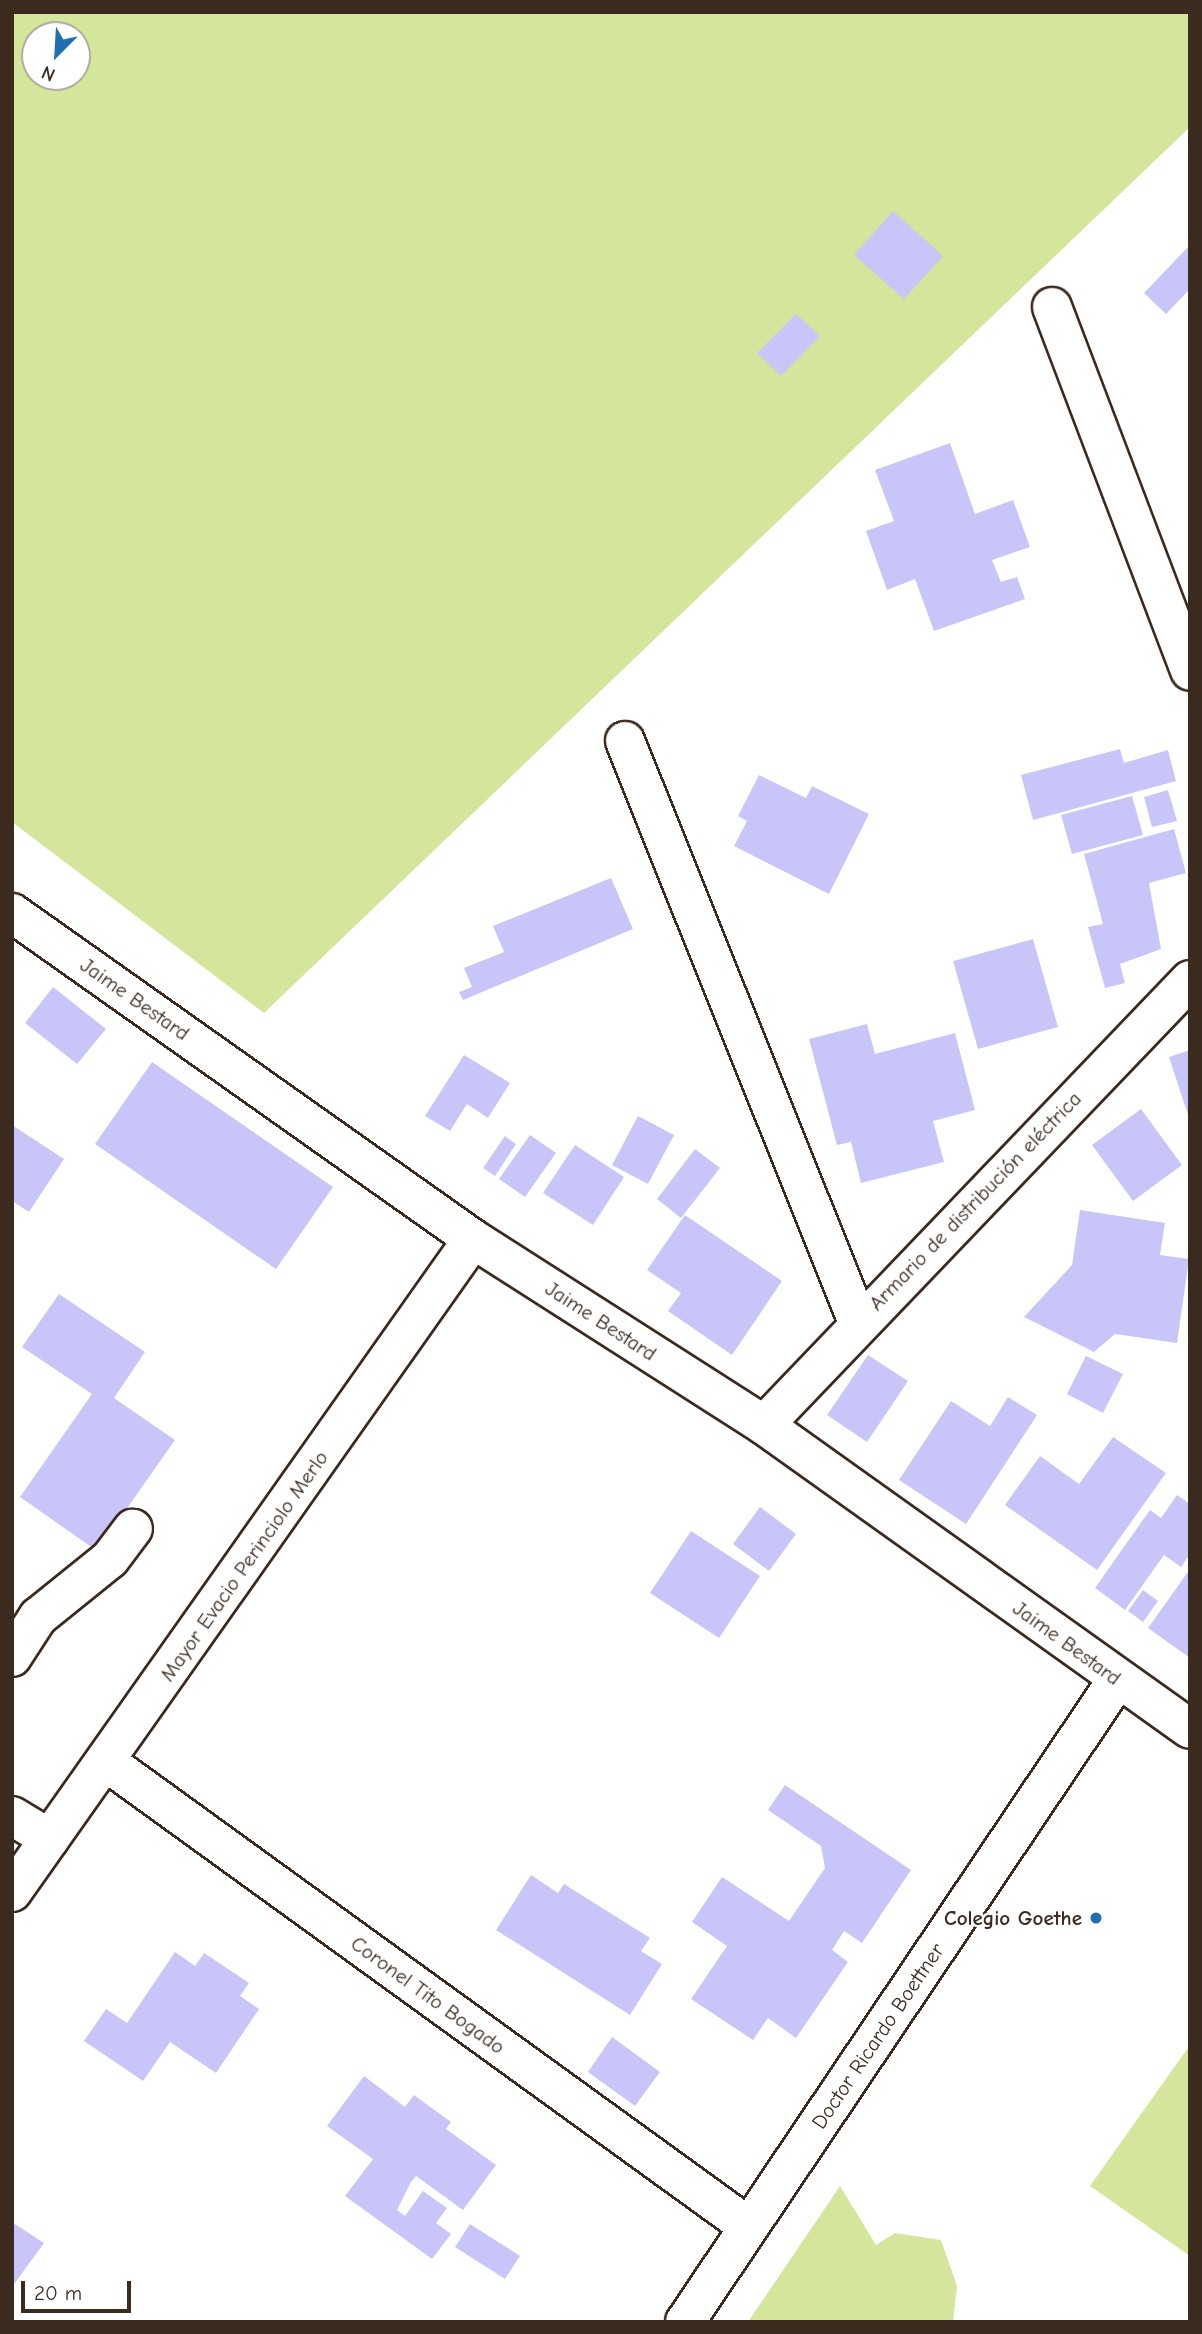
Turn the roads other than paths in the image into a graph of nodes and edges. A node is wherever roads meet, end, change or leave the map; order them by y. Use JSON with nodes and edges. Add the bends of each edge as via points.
{"nodes":[{"id":1,"x":1052,"y":307,"type":"dead end"},
{"id":2,"x":1190,"y":671,"type":"edge"},
{"id":3,"x":625,"y":741,"type":"dead end"},
{"id":4,"x":12,"y":913,"type":"edge"},
{"id":5,"x":1190,"y":980,"type":"edge"},
{"id":6,"x":473,"y":1239,"type":"junction"},
{"id":7,"x":858,"y":1322,"type":"junction"},
{"id":8,"x":764,"y":1425,"type":"junction"},
{"id":9,"x":133,"y":1529,"type":"dead end"},
{"id":10,"x":12,"y":1657,"type":"edge"},
{"id":11,"x":1117,"y":1680,"type":"junction"},
{"id":12,"x":1190,"y":1729,"type":"edge"},
{"id":13,"x":107,"y":1763,"type":"junction"},
{"id":14,"x":12,"y":1816,"type":"edge"},
{"id":15,"x":50,"y":1839,"type":"junction"},
{"id":16,"x":12,"y":1892,"type":"edge"},
{"id":17,"x":749,"y":2227,"type":"junction"},
{"id":18,"x":685,"y":2322,"type":"edge"}],
"edges":[{"from":1,"to":2,"type":"street"},
{"from":3,"to":7,"type":"street"},
{"from":4,"to":6,"type":"street","name":"Jaime Bestard"},
{"from":5,"to":7,"type":"street","name":"Armario de distribución eléctrica"},
{"from":6,"to":8,"type":"street","name":"Jaime Bestard"},
{"from":6,"to":13,"type":"street","name":"Mayor Evacio Perinciolo Merlo"},
{"from":7,"to":8,"type":"street","name":"Armario de distribución eléctrica"},
{"from":8,"to":11,"type":"street","name":"Jaime Bestard"},
{"from":9,"to":10,"type":"street","via":[[110,1559],[38,1618]]},
{"from":11,"to":12,"type":"street","name":"Jaime Bestard"},
{"from":11,"to":17,"type":"street","name":"Doctor Ricardo Boettner"},
{"from":13,"to":15,"type":"street","name":"Mayor Evacio Perinciolo Merlo"},
{"from":13,"to":17,"type":"street","name":"Coronel Tito Bogado"},
{"from":14,"to":15,"type":"street"},
{"from":15,"to":16,"type":"street","name":"Mayor Evacio Perinciolo Merlo"},
{"from":17,"to":18,"type":"street","name":"Doctor Ricardo Boettner"}]}
